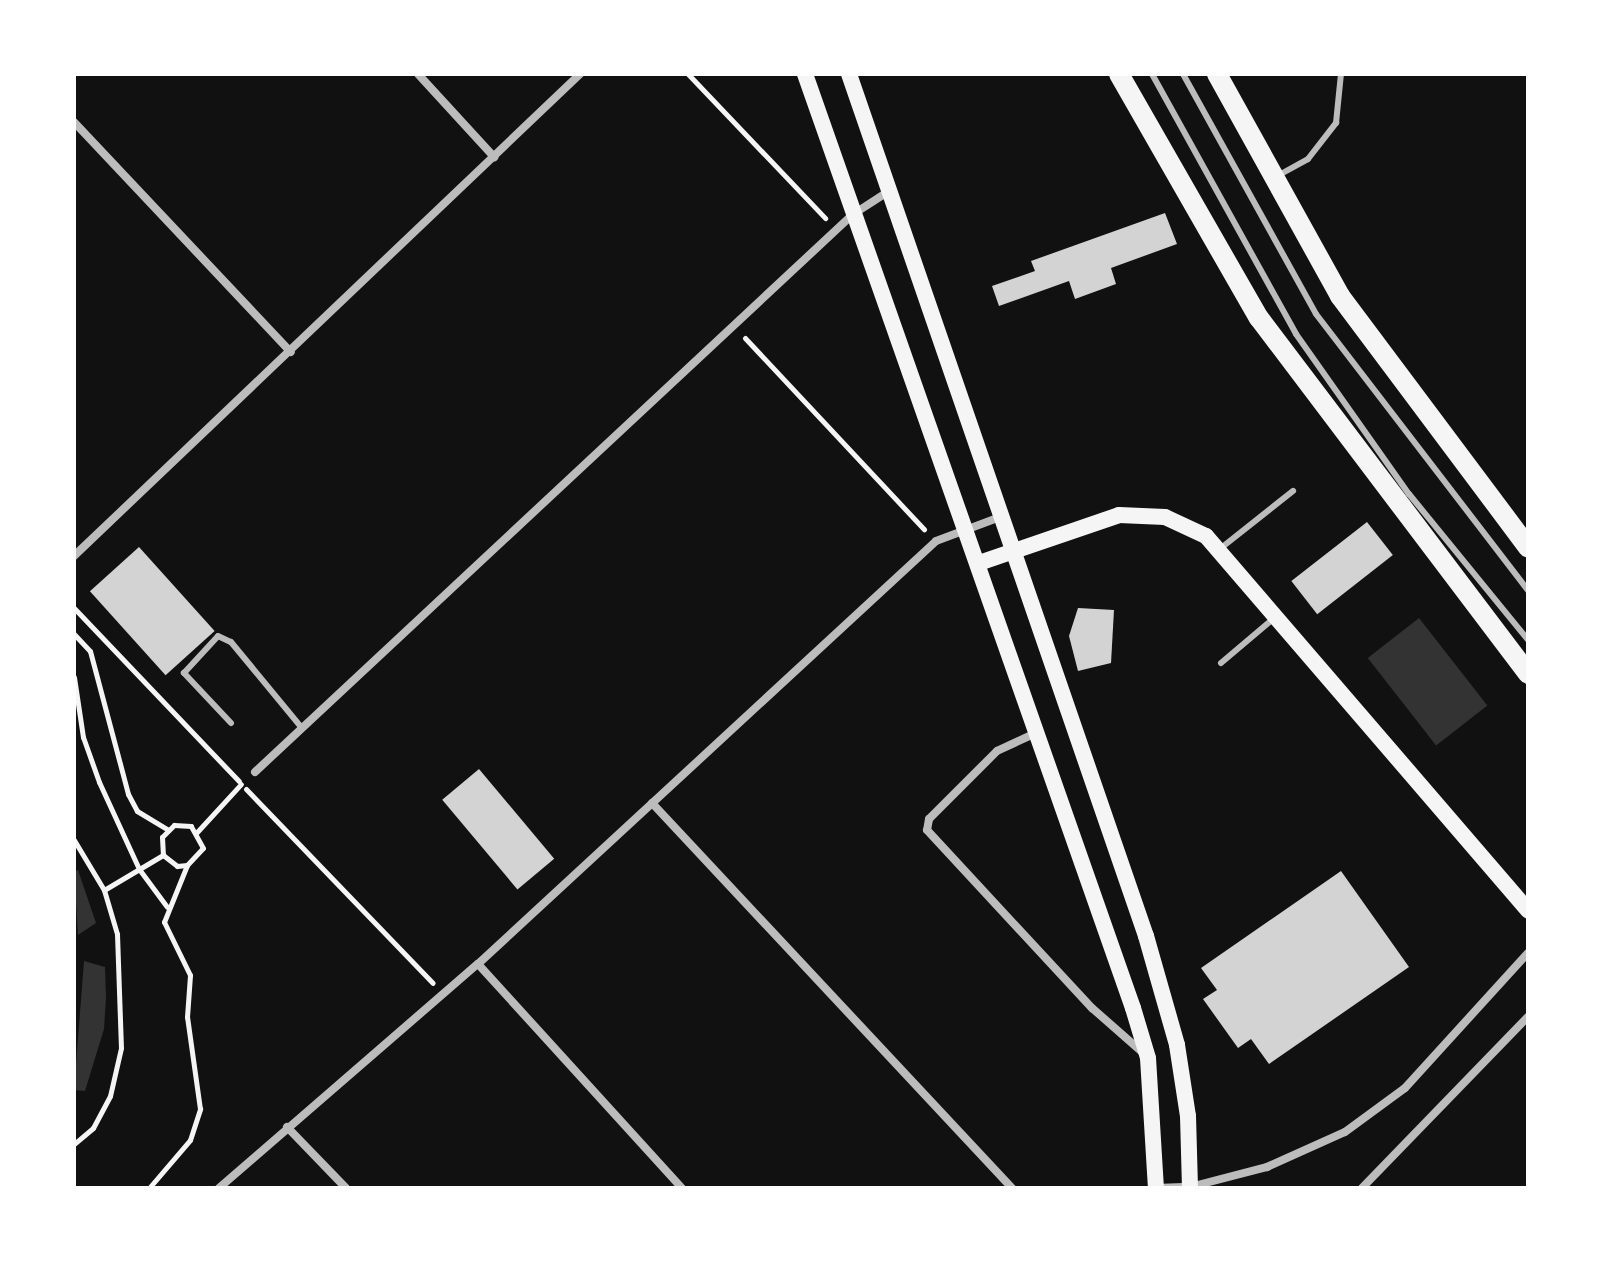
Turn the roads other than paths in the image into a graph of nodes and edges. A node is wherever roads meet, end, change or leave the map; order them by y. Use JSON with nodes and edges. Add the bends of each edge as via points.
{"nodes":[{"id":1,"x":418,"y":74,"type":"edge"},
{"id":2,"x":580,"y":74,"type":"edge"},
{"id":3,"x":805,"y":74,"type":"edge"},
{"id":4,"x":849,"y":74,"type":"edge"},
{"id":5,"x":1119,"y":74,"type":"edge"},
{"id":6,"x":1152,"y":74,"type":"edge"},
{"id":7,"x":1183,"y":74,"type":"edge"},
{"id":8,"x":1217,"y":74,"type":"edge"},
{"id":9,"x":1341,"y":74,"type":"edge"},
{"id":10,"x":74,"y":122,"type":"edge"},
{"id":11,"x":494,"y":157,"type":"junction"},
{"id":12,"x":1272,"y":179,"type":"junction"},
{"id":13,"x":890,"y":191,"type":"junction"},
{"id":14,"x":852,"y":215,"type":"junction"},
{"id":15,"x":291,"y":352,"type":"junction"},
{"id":16,"x":1293,"y":491,"type":"dead end"},
{"id":17,"x":1003,"y":515,"type":"junction"},
{"id":18,"x":966,"y":528,"type":"junction"},
{"id":19,"x":1528,"y":547,"type":"edge"},
{"id":20,"x":1221,"y":548,"type":"junction"},
{"id":21,"x":76,"y":549,"type":"edge"},
{"id":22,"x":1015,"y":550,"type":"junction"},
{"id":23,"x":979,"y":563,"type":"junction"},
{"id":24,"x":1528,"y":590,"type":"edge"},
{"id":25,"x":1278,"y":614,"type":"junction"},
{"id":26,"x":1528,"y":640,"type":"edge"},
{"id":27,"x":1221,"y":663,"type":"dead end"},
{"id":28,"x":1528,"y":674,"type":"edge"},
{"id":29,"x":231,"y":723,"type":"dead end"},
{"id":30,"x":301,"y":727,"type":"junction"},
{"id":31,"x":1039,"y":732,"type":"junction"},
{"id":32,"x":255,"y":772,"type":"dead end"},
{"id":33,"x":652,"y":803,"type":"junction"},
{"id":34,"x":1528,"y":911,"type":"edge"},
{"id":35,"x":1528,"y":953,"type":"edge"},
{"id":36,"x":478,"y":964,"type":"junction"},
{"id":37,"x":1528,"y":1017,"type":"edge"},
{"id":38,"x":1148,"y":1058,"type":"junction"},
{"id":39,"x":287,"y":1127,"type":"junction"},
{"id":40,"x":219,"y":1188,"type":"edge"},
{"id":41,"x":346,"y":1188,"type":"edge"},
{"id":42,"x":682,"y":1188,"type":"edge"},
{"id":43,"x":1012,"y":1188,"type":"edge"},
{"id":44,"x":1156,"y":1188,"type":"edge"},
{"id":45,"x":1190,"y":1188,"type":"edge"},
{"id":46,"x":1362,"y":1188,"type":"edge"}],
"edges":[{"from":1,"to":11,"type":"street"},
{"from":2,"to":11,"type":"street"},
{"from":3,"to":14,"type":"main road"},
{"from":4,"to":13,"type":"main road"},
{"from":5,"to":28,"type":"main road","via":[[1259,318]]},
{"from":6,"to":26,"type":"lane","via":[[1296,334],[1401,483]]},
{"from":7,"to":24,"type":"lane","via":[[1316,314]]},
{"from":8,"to":12,"type":"main road"},
{"from":9,"to":12,"type":"lane","via":[[1336,123],[1308,159]]},
{"from":10,"to":15,"type":"street"},
{"from":11,"to":15,"type":"street"},
{"from":12,"to":19,"type":"main road","via":[[1340,296]]},
{"from":13,"to":14,"type":"street"},
{"from":13,"to":17,"type":"main road"},
{"from":14,"to":18,"type":"main road"},
{"from":14,"to":30,"type":"street"},
{"from":15,"to":21,"type":"street"},
{"from":16,"to":20,"type":"lane"},
{"from":17,"to":18,"type":"street"},
{"from":17,"to":22,"type":"main road"},
{"from":18,"to":23,"type":"main road"},
{"from":18,"to":33,"type":"street","via":[[936,541]]},
{"from":20,"to":22,"type":"main road","via":[[1165,517],[1119,515]]},
{"from":20,"to":25,"type":"main road"},
{"from":22,"to":23,"type":"main road"},
{"from":22,"to":45,"type":"main road","via":[[1146,936],[1177,1045],[1188,1116]]},
{"from":23,"to":31,"type":"main road"},
{"from":25,"to":27,"type":"lane"},
{"from":25,"to":34,"type":"main road"},
{"from":29,"to":30,"type":"lane","via":[[184,673],[218,636],[231,642]]},
{"from":30,"to":32,"type":"street"},
{"from":31,"to":38,"type":"main road"},
{"from":31,"to":38,"type":"street","via":[[997,751],[929,819],[927,830],[1092,1008]]},
{"from":33,"to":36,"type":"street"},
{"from":33,"to":43,"type":"street"},
{"from":35,"to":45,"type":"street","via":[[1405,1088],[1345,1132],[1267,1167]]},
{"from":36,"to":39,"type":"street"},
{"from":36,"to":42,"type":"street"},
{"from":37,"to":46,"type":"street"},
{"from":38,"to":44,"type":"main road"},
{"from":39,"to":40,"type":"street"},
{"from":39,"to":41,"type":"street"},
{"from":44,"to":45,"type":"street"}]}
